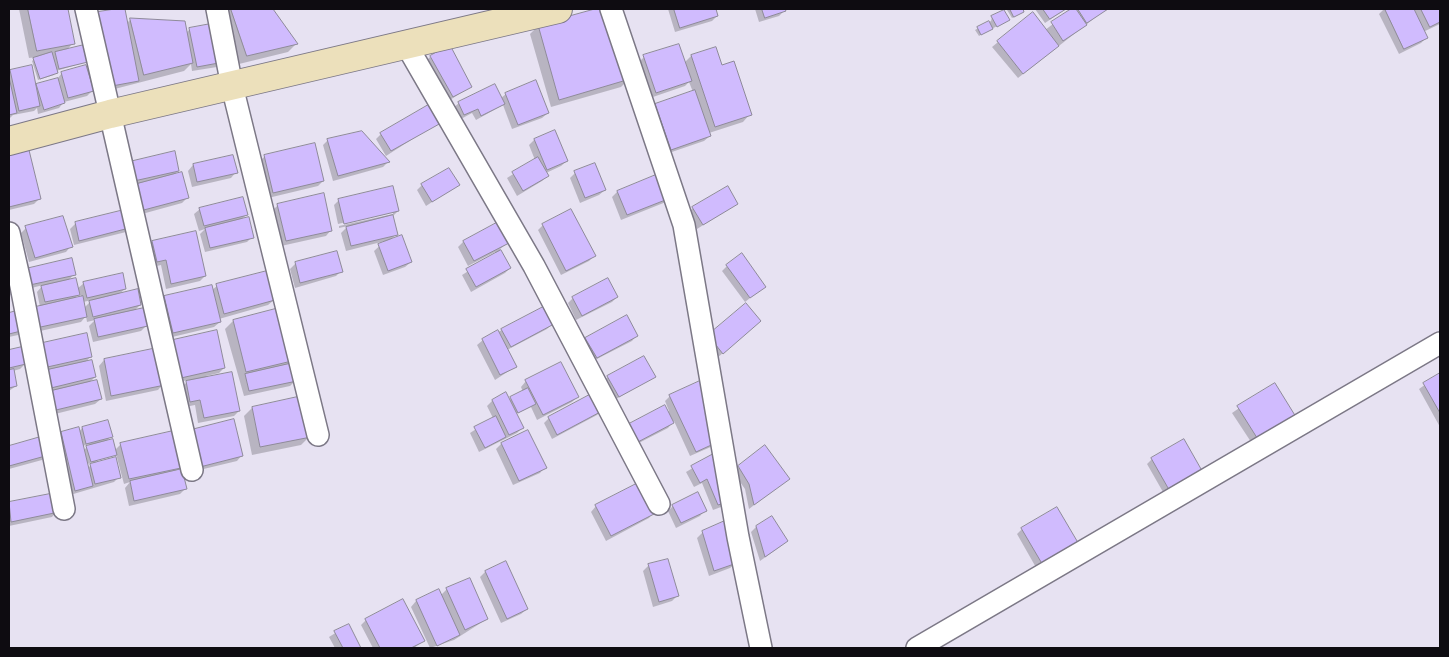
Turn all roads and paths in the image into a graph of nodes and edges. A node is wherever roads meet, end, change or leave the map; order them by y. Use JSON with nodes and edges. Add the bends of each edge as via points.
{"nodes":[{"id":1,"x":86,"y":9,"type":"edge"},
{"id":2,"x":217,"y":9,"type":"edge"},
{"id":3,"x":558,"y":9,"type":"edge"},
{"id":4,"x":611,"y":9,"type":"edge"},
{"id":5,"x":406,"y":46,"type":"junction"},
{"id":6,"x":232,"y":86,"type":"junction"},
{"id":7,"x":110,"y":114,"type":"junction"},
{"id":8,"x":9,"y":140,"type":"edge"},
{"id":9,"x":9,"y":233,"type":"edge"},
{"id":10,"x":1440,"y":343,"type":"edge"},
{"id":11,"x":318,"y":435,"type":"dead end"},
{"id":12,"x":192,"y":470,"type":"dead end"},
{"id":13,"x":659,"y":504,"type":"dead end"},
{"id":14,"x":64,"y":509,"type":"dead end"},
{"id":15,"x":761,"y":648,"type":"edge"},
{"id":16,"x":917,"y":648,"type":"edge"}],
"edges":[{"from":1,"to":7,"type":"street"},
{"from":2,"to":6,"type":"street"},
{"from":3,"to":5,"type":"street"},
{"from":4,"to":15,"type":"street","via":[[684,225],[738,536]]},
{"from":5,"to":6,"type":"street"},
{"from":5,"to":13,"type":"street","via":[[534,266]]},
{"from":6,"to":7,"type":"street"},
{"from":6,"to":11,"type":"street"},
{"from":7,"to":8,"type":"street"},
{"from":7,"to":12,"type":"street"},
{"from":9,"to":14,"type":"street"},
{"from":10,"to":16,"type":"street"}]}
